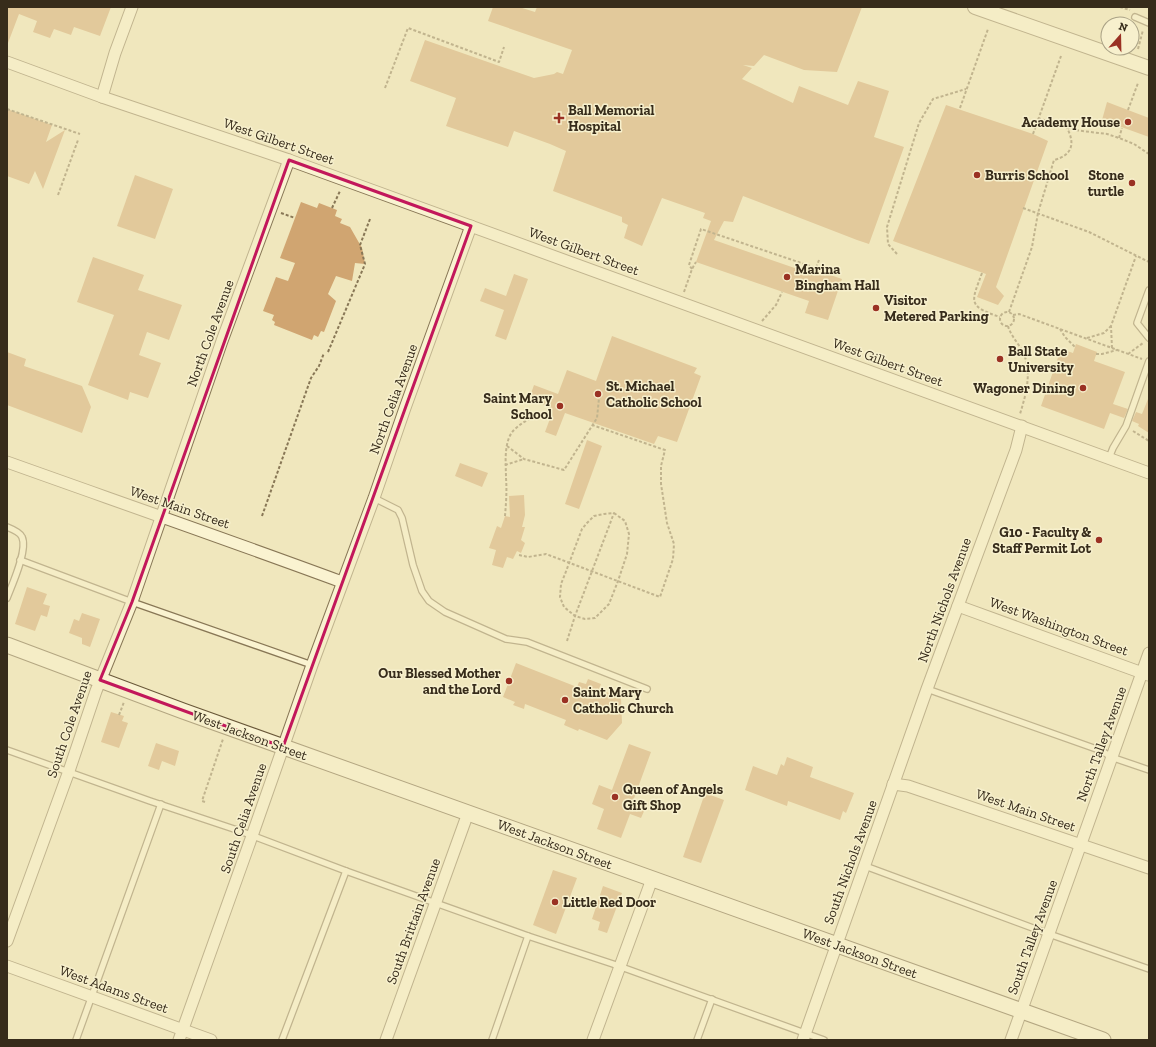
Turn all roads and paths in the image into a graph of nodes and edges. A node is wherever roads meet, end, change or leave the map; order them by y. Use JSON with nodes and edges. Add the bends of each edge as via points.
{"nodes":[{"id":1,"x":132,"y":7,"type":"edge"},
{"id":2,"x":975,"y":7,"type":"edge"},
{"id":3,"x":1147,"y":22,"type":"edge"},
{"id":4,"x":988,"y":30,"type":"dead end"},
{"id":5,"x":1140,"y":43,"type":"edge"},
{"id":6,"x":504,"y":47,"type":"dead end"},
{"id":7,"x":1061,"y":56,"type":"dead end"},
{"id":8,"x":7,"y":62,"type":"edge"},
{"id":9,"x":1149,"y":68,"type":"edge"},
{"id":10,"x":1138,"y":83,"type":"dead end"},
{"id":11,"x":385,"y":88,"type":"dead end"},
{"id":12,"x":966,"y":89,"type":"junction"},
{"id":13,"x":102,"y":97,"type":"junction"},
{"id":14,"x":960,"y":108,"type":"dead end"},
{"id":15,"x":7,"y":109,"type":"edge"},
{"id":16,"x":1128,"y":110,"type":"dead end"},
{"id":17,"x":1038,"y":118,"type":"junction"},
{"id":18,"x":1067,"y":128,"type":"junction"},
{"id":19,"x":1122,"y":128,"type":"dead end"},
{"id":20,"x":80,"y":134,"type":"dead end"},
{"id":21,"x":1033,"y":134,"type":"dead end"},
{"id":22,"x":1119,"y":138,"type":"junction"},
{"id":23,"x":78,"y":140,"type":"dead end"},
{"id":24,"x":1149,"y":154,"type":"edge"},
{"id":25,"x":288,"y":160,"type":"junction"},
{"id":26,"x":340,"y":190,"type":"dead end"},
{"id":27,"x":58,"y":195,"type":"dead end"},
{"id":28,"x":332,"y":208,"type":"dead end"},
{"id":29,"x":1024,"y":208,"type":"dead end"},
{"id":30,"x":276,"y":211,"type":"dead end"},
{"id":31,"x":1038,"y":213,"type":"junction"},
{"id":32,"x":295,"y":218,"type":"dead end"},
{"id":33,"x":370,"y":219,"type":"dead end"},
{"id":34,"x":471,"y":226,"type":"junction"},
{"id":35,"x":897,"y":254,"type":"dead end"},
{"id":36,"x":1136,"y":256,"type":"junction"},
{"id":37,"x":819,"y":260,"type":"dead end"},
{"id":38,"x":696,"y":262,"type":"dead end"},
{"id":39,"x":1149,"y":262,"type":"edge"},
{"id":40,"x":692,"y":269,"type":"junction"},
{"id":41,"x":982,"y":273,"type":"dead end"},
{"id":42,"x":1149,"y":290,"type":"edge"},
{"id":43,"x":782,"y":292,"type":"dead end"},
{"id":44,"x":684,"y":293,"type":"dead end"},
{"id":45,"x":1009,"y":312,"type":"junction"},
{"id":46,"x":1013,"y":315,"type":"junction"},
{"id":47,"x":1000,"y":317,"type":"junction"},
{"id":48,"x":762,"y":322,"type":"dead end"},
{"id":49,"x":1008,"y":326,"type":"junction"},
{"id":50,"x":1111,"y":326,"type":"junction"},
{"id":51,"x":1060,"y":328,"type":"junction"},
{"id":52,"x":1149,"y":337,"type":"edge"},
{"id":53,"x":1086,"y":338,"type":"junction"},
{"id":54,"x":1075,"y":347,"type":"dead end"},
{"id":55,"x":1112,"y":348,"type":"junction"},
{"id":56,"x":1117,"y":350,"type":"junction"},
{"id":57,"x":328,"y":352,"type":"dead end"},
{"id":58,"x":324,"y":353,"type":"dead end"},
{"id":59,"x":1096,"y":354,"type":"dead end"},
{"id":60,"x":1128,"y":354,"type":"junction"},
{"id":61,"x":1149,"y":361,"type":"edge"},
{"id":62,"x":599,"y":398,"type":"dead end"},
{"id":63,"x":549,"y":411,"type":"dead end"},
{"id":64,"x":592,"y":425,"type":"junction"},
{"id":65,"x":1022,"y":426,"type":"junction"},
{"id":66,"x":1126,"y":426,"type":"junction"},
{"id":67,"x":1149,"y":440,"type":"edge"},
{"id":68,"x":507,"y":446,"type":"junction"},
{"id":69,"x":524,"y":458,"type":"junction"},
{"id":70,"x":1109,"y":458,"type":"junction"},
{"id":71,"x":7,"y":462,"type":"edge"},
{"id":72,"x":505,"y":465,"type":"junction"},
{"id":73,"x":1149,"y":473,"type":"edge"},
{"id":74,"x":374,"y":498,"type":"junction"},
{"id":75,"x":614,"y":513,"type":"junction"},
{"id":76,"x":262,"y":516,"type":"dead end"},
{"id":77,"x":505,"y":516,"type":"dead end"},
{"id":78,"x":162,"y":517,"type":"junction"},
{"id":79,"x":7,"y":526,"type":"edge"},
{"id":80,"x":519,"y":556,"type":"dead end"},
{"id":81,"x":20,"y":560,"type":"junction"},
{"id":82,"x":570,"y":563,"type":"junction"},
{"id":83,"x":593,"y":572,"type":"junction"},
{"id":84,"x":618,"y":581,"type":"junction"},
{"id":85,"x":342,"y":582,"type":"junction"},
{"id":86,"x":7,"y":598,"type":"edge"},
{"id":87,"x":132,"y":602,"type":"junction"},
{"id":88,"x":958,"y":606,"type":"junction"},
{"id":89,"x":575,"y":616,"type":"junction"},
{"id":90,"x":568,"y":641,"type":"dead end"},
{"id":91,"x":7,"y":645,"type":"edge"},
{"id":92,"x":1149,"y":653,"type":"edge"},
{"id":93,"x":312,"y":665,"type":"junction"},
{"id":94,"x":1146,"y":674,"type":"edge"},
{"id":95,"x":100,"y":680,"type":"junction"},
{"id":96,"x":647,"y":689,"type":"dead end"},
{"id":97,"x":927,"y":689,"type":"junction"},
{"id":98,"x":124,"y":700,"type":"dead end"},
{"id":99,"x":119,"y":715,"type":"dead end"},
{"id":100,"x":224,"y":736,"type":"dead end"},
{"id":101,"x":283,"y":747,"type":"junction"},
{"id":102,"x":7,"y":750,"type":"edge"},
{"id":103,"x":1112,"y":757,"type":"junction"},
{"id":104,"x":1149,"y":770,"type":"edge"},
{"id":105,"x":69,"y":771,"type":"junction"},
{"id":106,"x":893,"y":784,"type":"junction"},
{"id":107,"x":206,"y":802,"type":"dead end"},
{"id":108,"x":161,"y":804,"type":"junction"},
{"id":109,"x":468,"y":813,"type":"junction"},
{"id":110,"x":252,"y":836,"type":"junction"},
{"id":111,"x":1081,"y":844,"type":"junction"},
{"id":112,"x":865,"y":866,"type":"junction"},
{"id":113,"x":1149,"y":868,"type":"edge"},
{"id":114,"x":346,"y":871,"type":"junction"},
{"id":115,"x":652,"y":879,"type":"junction"},
{"id":116,"x":436,"y":903,"type":"junction"},
{"id":117,"x":1049,"y":934,"type":"junction"},
{"id":118,"x":528,"y":936,"type":"junction"},
{"id":119,"x":7,"y":941,"type":"edge"},
{"id":120,"x":836,"y":945,"type":"junction"},
{"id":121,"x":7,"y":966,"type":"edge"},
{"id":122,"x":621,"y":967,"type":"junction"},
{"id":123,"x":1149,"y":969,"type":"edge"},
{"id":124,"x":91,"y":997,"type":"junction"},
{"id":125,"x":712,"y":999,"type":"junction"},
{"id":126,"x":1022,"y":1011,"type":"junction"},
{"id":127,"x":181,"y":1035,"type":"edge"},
{"id":128,"x":804,"y":1037,"type":"edge"},
{"id":129,"x":76,"y":1040,"type":"edge"},
{"id":130,"x":211,"y":1040,"type":"edge"},
{"id":131,"x":282,"y":1040,"type":"edge"},
{"id":132,"x":386,"y":1040,"type":"edge"},
{"id":133,"x":492,"y":1040,"type":"edge"},
{"id":134,"x":593,"y":1040,"type":"edge"},
{"id":135,"x":697,"y":1040,"type":"edge"},
{"id":136,"x":824,"y":1040,"type":"edge"},
{"id":137,"x":1011,"y":1040,"type":"edge"},
{"id":138,"x":1103,"y":1040,"type":"edge"}],
"edges":[{"from":1,"to":13,"type":"street"},
{"from":2,"to":9,"type":"street"},
{"from":3,"to":5,"type":"path"},
{"from":4,"to":12,"type":"path"},
{"from":6,"to":11,"type":"path","via":[[499,62],[408,28]]},
{"from":7,"to":17,"type":"path"},
{"from":8,"to":13,"type":"street","name":"West Gilbert Street"},
{"from":10,"to":16,"type":"path"},
{"from":12,"to":14,"type":"path"},
{"from":12,"to":35,"type":"path","via":[[933,99],[919,123],[887,227],[888,244]]},
{"from":13,"to":25,"type":"street","name":"West Gilbert Street"},
{"from":15,"to":20,"type":"path"},
{"from":17,"to":18,"type":"path"},
{"from":17,"to":21,"type":"path"},
{"from":18,"to":22,"type":"path"},
{"from":18,"to":31,"type":"path","via":[[1072,137],[1072,146],[1060,159],[1054,160]]},
{"from":19,"to":22,"type":"path"},
{"from":22,"to":24,"type":"path"},
{"from":23,"to":27,"type":"path"},
{"from":25,"to":34,"type":"street","name":"West Gilbert Street"},
{"from":25,"to":78,"type":"street","name":"North Cole Avenue"},
{"from":26,"to":28,"type":"path"},
{"from":29,"to":31,"type":"path"},
{"from":30,"to":32,"type":"path"},
{"from":31,"to":36,"type":"path","via":[[1089,232]]},
{"from":31,"to":45,"type":"path","via":[[1032,247]]},
{"from":33,"to":57,"type":"path","via":[[360,245],[365,264]]},
{"from":34,"to":65,"type":"street","name":"West Gilbert Street"},
{"from":34,"to":74,"type":"street","name":"North Celia Avenue"},
{"from":36,"to":39,"type":"path"},
{"from":36,"to":50,"type":"path"},
{"from":37,"to":40,"type":"path","via":[[816,268],[701,230],[689,265]]},
{"from":38,"to":40,"type":"path"},
{"from":40,"to":44,"type":"path"},
{"from":41,"to":47,"type":"path","via":[[973,298],[974,304]]},
{"from":42,"to":52,"type":"lane","via":[[1136,323]]},
{"from":43,"to":48,"type":"path","via":[[776,305]]},
{"from":45,"to":46,"type":"path"},
{"from":45,"to":47,"type":"path","via":[[1004,312]]},
{"from":46,"to":49,"type":"path","via":[[1013,322]]},
{"from":46,"to":51,"type":"path","via":[[1019,314]]},
{"from":47,"to":49,"type":"path","via":[[1001,324]]},
{"from":49,"to":65,"type":"path","via":[[1023,352],[1027,367],[1028,385],[1020,414]]},
{"from":50,"to":53,"type":"path","via":[[1104,333]]},
{"from":50,"to":55,"type":"path"},
{"from":51,"to":53,"type":"path"},
{"from":51,"to":54,"type":"path","via":[[1064,337]]},
{"from":52,"to":60,"type":"path"},
{"from":53,"to":55,"type":"path"},
{"from":55,"to":56,"type":"path"},
{"from":56,"to":59,"type":"path"},
{"from":56,"to":60,"type":"path"},
{"from":58,"to":76,"type":"path","via":[[311,378]]},
{"from":60,"to":61,"type":"path"},
{"from":61,"to":66,"type":"lane"},
{"from":62,"to":64,"type":"path","via":[[597,418]]},
{"from":63,"to":68,"type":"path","via":[[524,421],[512,432]]},
{"from":64,"to":69,"type":"path","via":[[564,470]]},
{"from":64,"to":84,"type":"path","via":[[665,450],[661,466],[661,484],[667,523],[674,544],[671,567],[660,597]]},
{"from":65,"to":70,"type":"street","name":"West Gilbert Street"},
{"from":65,"to":88,"type":"street","name":"North Nichols Avenue","via":[[1016,450]]},
{"from":66,"to":67,"type":"path"},
{"from":66,"to":70,"type":"lane"},
{"from":68,"to":69,"type":"path"},
{"from":68,"to":72,"type":"path"},
{"from":69,"to":72,"type":"path"},
{"from":70,"to":73,"type":"street","name":"West Gilbert Street"},
{"from":71,"to":78,"type":"street","name":"West Main Street"},
{"from":72,"to":77,"type":"path"},
{"from":74,"to":85,"type":"street","name":"North Celia Avenue"},
{"from":74,"to":96,"type":"lane","via":[[398,510],[422,592],[429,601],[445,612],[506,639],[527,642]]},
{"from":75,"to":82,"type":"path","via":[[594,516],[587,523],[582,529]]},
{"from":75,"to":83,"type":"path"},
{"from":75,"to":84,"type":"path","via":[[625,521],[630,534],[627,554]]},
{"from":78,"to":85,"type":"street","name":"West Main Street"},
{"from":78,"to":87,"type":"street","name":"South Cole Avenue"},
{"from":79,"to":81,"type":"lane","via":[[22,537],[24,545]]},
{"from":80,"to":82,"type":"path","via":[[546,554]]},
{"from":81,"to":86,"type":"lane"},
{"from":81,"to":87,"type":"lane"},
{"from":82,"to":83,"type":"path"},
{"from":82,"to":89,"type":"path","via":[[561,584],[560,597],[564,607]]},
{"from":83,"to":84,"type":"path"},
{"from":83,"to":89,"type":"path"},
{"from":84,"to":89,"type":"path","via":[[609,604],[595,618]]},
{"from":85,"to":93,"type":"street","name":"South Celia Avenue"},
{"from":87,"to":93,"type":"lane"},
{"from":87,"to":95,"type":"street","name":"South Cole Avenue"},
{"from":88,"to":94,"type":"street","name":"West Washington Street"},
{"from":88,"to":97,"type":"street","name":"North Nichols Avenue"},
{"from":89,"to":90,"type":"path"},
{"from":91,"to":95,"type":"main road","name":"West Jackson Street"},
{"from":92,"to":94,"type":"street","name":"North Talley Avenue"},
{"from":93,"to":101,"type":"street","name":"South Celia Avenue"},
{"from":94,"to":103,"type":"street","name":"North Talley Avenue"},
{"from":95,"to":101,"type":"main road","name":"West Jackson Street"},
{"from":95,"to":105,"type":"street","name":"South Cole Avenue"},
{"from":97,"to":103,"type":"lane","via":[[1102,751]]},
{"from":97,"to":106,"type":"street","name":"North Nichols Avenue"},
{"from":98,"to":99,"type":"path"},
{"from":100,"to":107,"type":"path","via":[[202,801]]},
{"from":101,"to":109,"type":"main road","name":"West Jackson Street"},
{"from":101,"to":110,"type":"street","name":"South Celia Avenue"},
{"from":102,"to":105,"type":"lane"},
{"from":103,"to":104,"type":"lane"},
{"from":103,"to":111,"type":"street","name":"North Talley Avenue"},
{"from":105,"to":108,"type":"lane"},
{"from":105,"to":119,"type":"street","name":"South Cole Avenue"},
{"from":106,"to":111,"type":"street","name":"West Main Street","via":[[908,786]]},
{"from":106,"to":112,"type":"street","name":"South Nichols Avenue"},
{"from":108,"to":110,"type":"lane"},
{"from":108,"to":124,"type":"lane"},
{"from":109,"to":115,"type":"main road","name":"West Jackson Street"},
{"from":109,"to":116,"type":"street","name":"South Brittain Avenue"},
{"from":110,"to":114,"type":"lane"},
{"from":110,"to":127,"type":"street","name":"South Celia Avenue"},
{"from":111,"to":113,"type":"street","name":"West Main Street"},
{"from":111,"to":117,"type":"street","name":"South Talley Avenue"},
{"from":112,"to":117,"type":"lane"},
{"from":112,"to":120,"type":"street","name":"South Nichols Avenue"},
{"from":114,"to":116,"type":"lane"},
{"from":114,"to":131,"type":"lane"},
{"from":115,"to":120,"type":"main road","name":"West Jackson Street"},
{"from":115,"to":122,"type":"street"},
{"from":116,"to":118,"type":"lane"},
{"from":116,"to":132,"type":"street","name":"South Brittain Avenue"},
{"from":117,"to":123,"type":"lane"},
{"from":117,"to":126,"type":"street","name":"South Talley Avenue"},
{"from":118,"to":122,"type":"lane"},
{"from":118,"to":133,"type":"lane"},
{"from":120,"to":126,"type":"main road","name":"West Jackson Street"},
{"from":120,"to":128,"type":"street","name":"South Nichols Avenue"},
{"from":121,"to":124,"type":"street","name":"West Adams Street"},
{"from":122,"to":125,"type":"lane"},
{"from":122,"to":134,"type":"street"},
{"from":124,"to":127,"type":"street","name":"West Adams Street"},
{"from":124,"to":129,"type":"lane"},
{"from":125,"to":128,"type":"lane"},
{"from":125,"to":135,"type":"lane"},
{"from":126,"to":137,"type":"street","name":"South Talley Avenue"},
{"from":126,"to":138,"type":"main road","name":"West Jackson Street"},
{"from":127,"to":130,"type":"street","name":"West Adams Street"},
{"from":128,"to":136,"type":"lane"}]}
